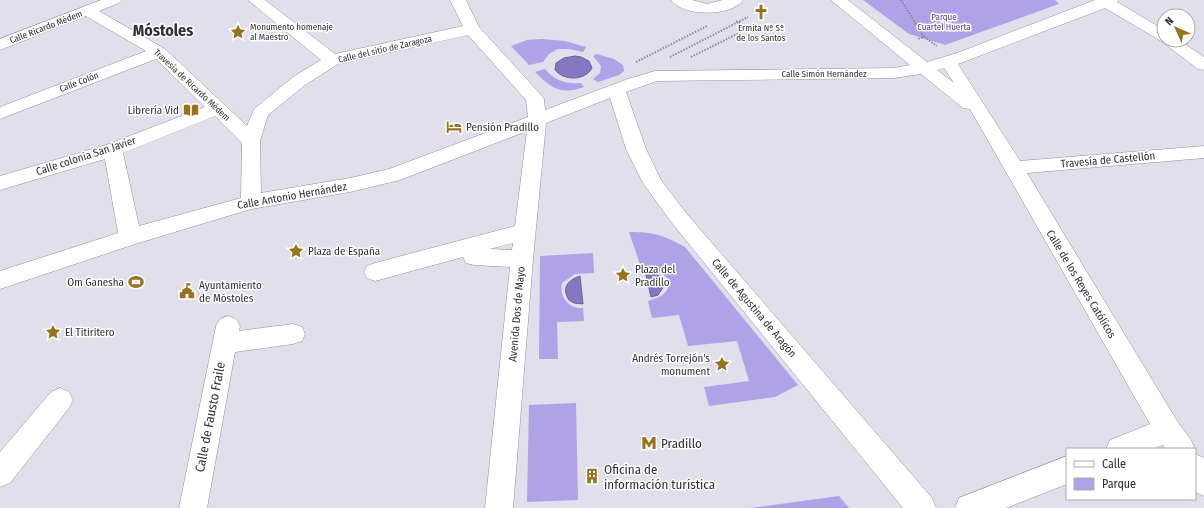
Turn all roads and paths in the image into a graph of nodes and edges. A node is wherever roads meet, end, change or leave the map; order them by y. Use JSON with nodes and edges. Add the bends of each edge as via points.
{"nodes":[{"id":1,"x":114,"y":0,"type":"edge"},
{"id":2,"x":256,"y":0,"type":"edge"},
{"id":3,"x":458,"y":0,"type":"edge"},
{"id":4,"x":679,"y":0,"type":"edge"},
{"id":5,"x":734,"y":0,"type":"edge"},
{"id":6,"x":839,"y":0,"type":"edge"},
{"id":7,"x":901,"y":0,"type":"edge"},
{"id":8,"x":1125,"y":0,"type":"edge"},
{"id":9,"x":1107,"y":1,"type":"edge"},
{"id":10,"x":88,"y":10,"type":"junction"},
{"id":11,"x":748,"y":17,"type":"dead end"},
{"id":12,"x":733,"y":19,"type":"dead end"},
{"id":13,"x":739,"y":22,"type":"junction"},
{"id":14,"x":707,"y":26,"type":"dead end"},
{"id":15,"x":472,"y":29,"type":"junction"},
{"id":16,"x":1156,"y":32,"type":"edge"},
{"id":17,"x":0,"y":45,"type":"edge"},
{"id":18,"x":897,"y":46,"type":"junction"},
{"id":19,"x":1180,"y":48,"type":"edge"},
{"id":20,"x":159,"y":52,"type":"junction"},
{"id":21,"x":640,"y":59,"type":"junction"},
{"id":22,"x":332,"y":60,"type":"junction"},
{"id":23,"x":664,"y":60,"type":"dead end"},
{"id":24,"x":950,"y":62,"type":"junction"},
{"id":25,"x":645,"y":63,"type":"dead end"},
{"id":26,"x":1204,"y":65,"type":"edge"},
{"id":27,"x":925,"y":68,"type":"junction"},
{"id":28,"x":678,"y":75,"type":"junction"},
{"id":29,"x":625,"y":87,"type":"junction"},
{"id":30,"x":216,"y":109,"type":"junction"},
{"id":31,"x":0,"y":113,"type":"edge"},
{"id":32,"x":984,"y":117,"type":"junction"},
{"id":33,"x":537,"y":120,"type":"junction"},
{"id":34,"x":251,"y":140,"type":"junction"},
{"id":35,"x":113,"y":150,"type":"junction"},
{"id":36,"x":1204,"y":152,"type":"edge"},
{"id":37,"x":1013,"y":168,"type":"junction"},
{"id":38,"x":0,"y":183,"type":"edge"},
{"id":39,"x":251,"y":202,"type":"junction"},
{"id":40,"x":524,"y":232,"type":"junction"},
{"id":41,"x":130,"y":237,"type":"junction"},
{"id":42,"x":474,"y":257,"type":"dead end"},
{"id":43,"x":522,"y":259,"type":"junction"},
{"id":44,"x":374,"y":278,"type":"dead end"},
{"id":45,"x":0,"y":280,"type":"edge"},
{"id":46,"x":293,"y":334,"type":"dead end"},
{"id":47,"x":60,"y":400,"type":"dead end"},
{"id":48,"x":1175,"y":440,"type":"edge"},
{"id":49,"x":1126,"y":448,"type":"edge"},
{"id":50,"x":1066,"y":470,"type":"edge"},
{"id":51,"x":1196,"y":470,"type":"edge"},
{"id":52,"x":0,"y":473,"type":"edge"},
{"id":53,"x":1204,"y":482,"type":"edge"},
{"id":54,"x":193,"y":508,"type":"edge"},
{"id":55,"x":499,"y":508,"type":"edge"},
{"id":56,"x":922,"y":508,"type":"edge"},
{"id":57,"x":969,"y":508,"type":"edge"}],
"edges":[{"from":1,"to":10,"type":"street","name":"Calle Ricardo Médem"},
{"from":2,"to":22,"type":"street"},
{"from":3,"to":15,"type":"street","name":"Avenida Dos de Mayo"},
{"from":4,"to":5,"type":"street","via":[[700,9],[719,8]]},
{"from":6,"to":18,"type":"street","name":"Calle de los Reyes Católicos"},
{"from":7,"to":18,"type":"path","via":[[924,37]]},
{"from":8,"to":9,"type":"street","name":"Calle Simón Hernández"},
{"from":9,"to":16,"type":"street"},
{"from":9,"to":24,"type":"street","name":"Calle Simón Hernández"},
{"from":10,"to":17,"type":"street","name":"Calle Ricardo Médem"},
{"from":10,"to":20,"type":"street","name":"Travesía de Ricardo Médem"},
{"from":11,"to":13,"type":"path"},
{"from":12,"to":13,"type":"path"},
{"from":13,"to":23,"type":"path"},
{"from":13,"to":28,"type":"path","via":[[749,28],[673,66]]},
{"from":14,"to":21,"type":"path"},
{"from":15,"to":22,"type":"street","name":"Calle del sitio de Zaragoza"},
{"from":15,"to":33,"type":"street","name":"Avenida Dos de Mayo","via":[[535,99]]},
{"from":18,"to":27,"type":"street","name":"Calle de los Reyes Católicos"},
{"from":19,"to":26,"type":"street"},
{"from":20,"to":30,"type":"street","name":"Travesía de Ricardo Médem"},
{"from":20,"to":31,"type":"street","name":"Calle Colón"},
{"from":21,"to":25,"type":"path"},
{"from":21,"to":29,"type":"path","via":[[628,70],[629,76]]},
{"from":22,"to":34,"type":"street","name":"Calle del sitio de Zaragoza","via":[[300,81],[260,113]]},
{"from":24,"to":27,"type":"street","name":"Calle Simón Hernández"},
{"from":24,"to":32,"type":"street","name":"Calle de los Reyes Católicos"},
{"from":27,"to":28,"type":"street","name":"Calle Simón Hernández","via":[[894,73]]},
{"from":27,"to":32,"type":"street","name":"Calle de los Reyes Católicos"},
{"from":28,"to":29,"type":"street","name":"Calle Simón Hernández","via":[[655,76]]},
{"from":29,"to":33,"type":"street","name":"Calle Simón Hernández"},
{"from":29,"to":56,"type":"street","name":"Calle de Agustina de Aragón","via":[[636,149],[653,183],[679,218]]},
{"from":30,"to":34,"type":"street","name":"Travesía de Ricardo Médem"},
{"from":30,"to":35,"type":"street","name":"Calle colonia San Javier"},
{"from":32,"to":37,"type":"street","name":"Calle de los Reyes Católicos"},
{"from":33,"to":39,"type":"street","name":"Calle Antonio Hernández","via":[[393,175],[350,186]]},
{"from":33,"to":40,"type":"street","name":"Avenida Dos de Mayo"},
{"from":34,"to":39,"type":"street","name":"Calle del sitio de Zaragoza"},
{"from":35,"to":38,"type":"street","name":"Calle colonia San Javier"},
{"from":35,"to":41,"type":"street"},
{"from":36,"to":37,"type":"street","name":"Travesía de Castellón"},
{"from":37,"to":48,"type":"street","name":"Calle de los Reyes Católicos"},
{"from":39,"to":41,"type":"street","name":"Calle Antonio Hernández"},
{"from":40,"to":43,"type":"street","name":"Avenida Dos de Mayo"},
{"from":40,"to":44,"type":"street"},
{"from":41,"to":45,"type":"street","name":"Calle Antonio Hernández"},
{"from":42,"to":43,"type":"street"},
{"from":43,"to":55,"type":"street","name":"Avenida Dos de Mayo"},
{"from":46,"to":54,"type":"street","name":"Calle de Fausto Fraile","via":[[226,334]]},
{"from":47,"to":52,"type":"street"},
{"from":48,"to":49,"type":"street"},
{"from":50,"to":57,"type":"street"},
{"from":51,"to":53,"type":"street"}]}
